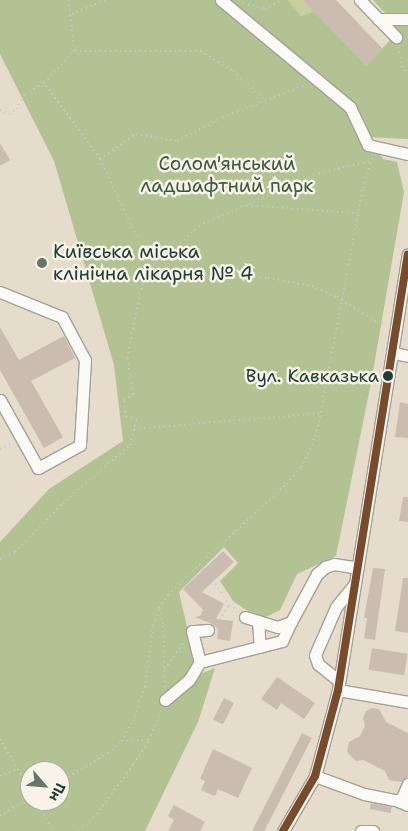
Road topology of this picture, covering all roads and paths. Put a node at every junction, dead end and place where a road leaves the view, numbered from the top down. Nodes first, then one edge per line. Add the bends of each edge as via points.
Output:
1 (69, 0) edge
2 (104, 0) edge
3 (221, 0) edge
4 (282, 0) edge
5 (360, 0) edge
6 (241, 2) dead end
7 (72, 14) junction
8 (378, 19) junction
9 (408, 19) edge
10 (396, 37) joint
11 (74, 51) junction
12 (408, 74) edge
13 (317, 80) junction
14 (44, 83) junction
15 (266, 101) junction
16 (0, 110) edge
17 (376, 147) junction
18 (408, 154) edge
19 (100, 159) junction
20 (372, 162) junction
21 (247, 205) junction
22 (358, 213) junction
23 (408, 255) edge
24 (145, 271) junction
25 (0, 292) edge
26 (341, 299) junction
27 (389, 325) dead end
28 (393, 353) junction
29 (408, 356) edge
30 (0, 400) edge
31 (320, 413) junction
32 (134, 429) junction
33 (22, 440) junction
34 (0, 449) edge
35 (0, 559) edge
36 (199, 565) junction
37 (358, 568) junction
38 (356, 583) junction
39 (229, 605) junction
40 (159, 608) junction
41 (245, 617) joint
42 (258, 621) junction
43 (291, 622) junction
44 (208, 630) joint
45 (192, 631) junction
46 (260, 647) junction
47 (200, 662) junction
48 (165, 669) junction
49 (339, 685) junction
50 (165, 700) junction
51 (408, 702) edge
52 (0, 739) edge
53 (149, 740) junction
54 (121, 741) junction
55 (18, 769) junction
56 (20, 772) edge
57 (0, 776) edge
58 (70, 776) edge
59 (315, 776) junction
60 (408, 784) edge
61 (20, 804) edge
62 (404, 804) edge
63 (42, 811) edge
64 (0, 816) edge
65 (53, 831) edge
66 (78, 831) edge
67 (283, 831) edge
68 (361, 831) edge
69 (373, 831) edge

1 - 7 path
2 - 7 path
3 - 13 street
4 - 6 path via 265,9
5 - 8 street
7 - 11 path
8 - 9 street
8 - 10 street
10 - 12 path via 402,66
11 - 14 path
11 - 15 path via 201,51 233,71
13 - 15 path
13 - 17 street via 350,107 362,137 368,145
14 - 16 path via 26,94 9,114
14 - 19 path
15 - 19 path via 223,117 177,141 136,134
17 - 18 street
17 - 20 path
19 - 24 path via 141,246
20 - 21 path via 319,173
20 - 22 path
21 - 22 path
21 - 24 path via 204,223
22 - 26 path
23 - 28 street
24 - 26 path via 268,278 312,286
24 - 32 path via 127,358 133,394 124,400 126,417 137,419
25 - 33 street via 62,318 85,360 80,445 38,468
26 - 27 path via 377,322
26 - 31 path
28 - 29 street
28 - 37 street
30 - 33 street
31 - 32 path
31 - 36 path via 312,445 301,467 287,484
32 - 35 path via 130,445 63,503 15,552
33 - 34 path
36 - 39 path via 210,575
36 - 40 path
37 - 38 street
37 - 43 street via 334,564 325,567 317,574
38 - 49 street
38 - 49 street via 336,607 315,655 318,664
39 - 41 path
39 - 44 path via 214,629
40 - 48 path
40 - 54 path via 153,625 145,687
41 - 42 street
42 - 43 street via 278,626
42 - 46 street
43 - 46 street via 282,641
44 - 45 street
45 - 47 street
45 - 48 path
46 - 47 street
47 - 50 street via 189,680
48 - 50 path
49 - 51 street
49 - 59 street
50 - 53 path
52 - 55 path
53 - 54 path
53 - 66 path via 112,795
54 - 58 path via 108,753
55 - 56 path
55 - 57 path
59 - 62 street
59 - 67 street
60 - 62 street
61 - 64 path
63 - 65 path
68 - 69 street

